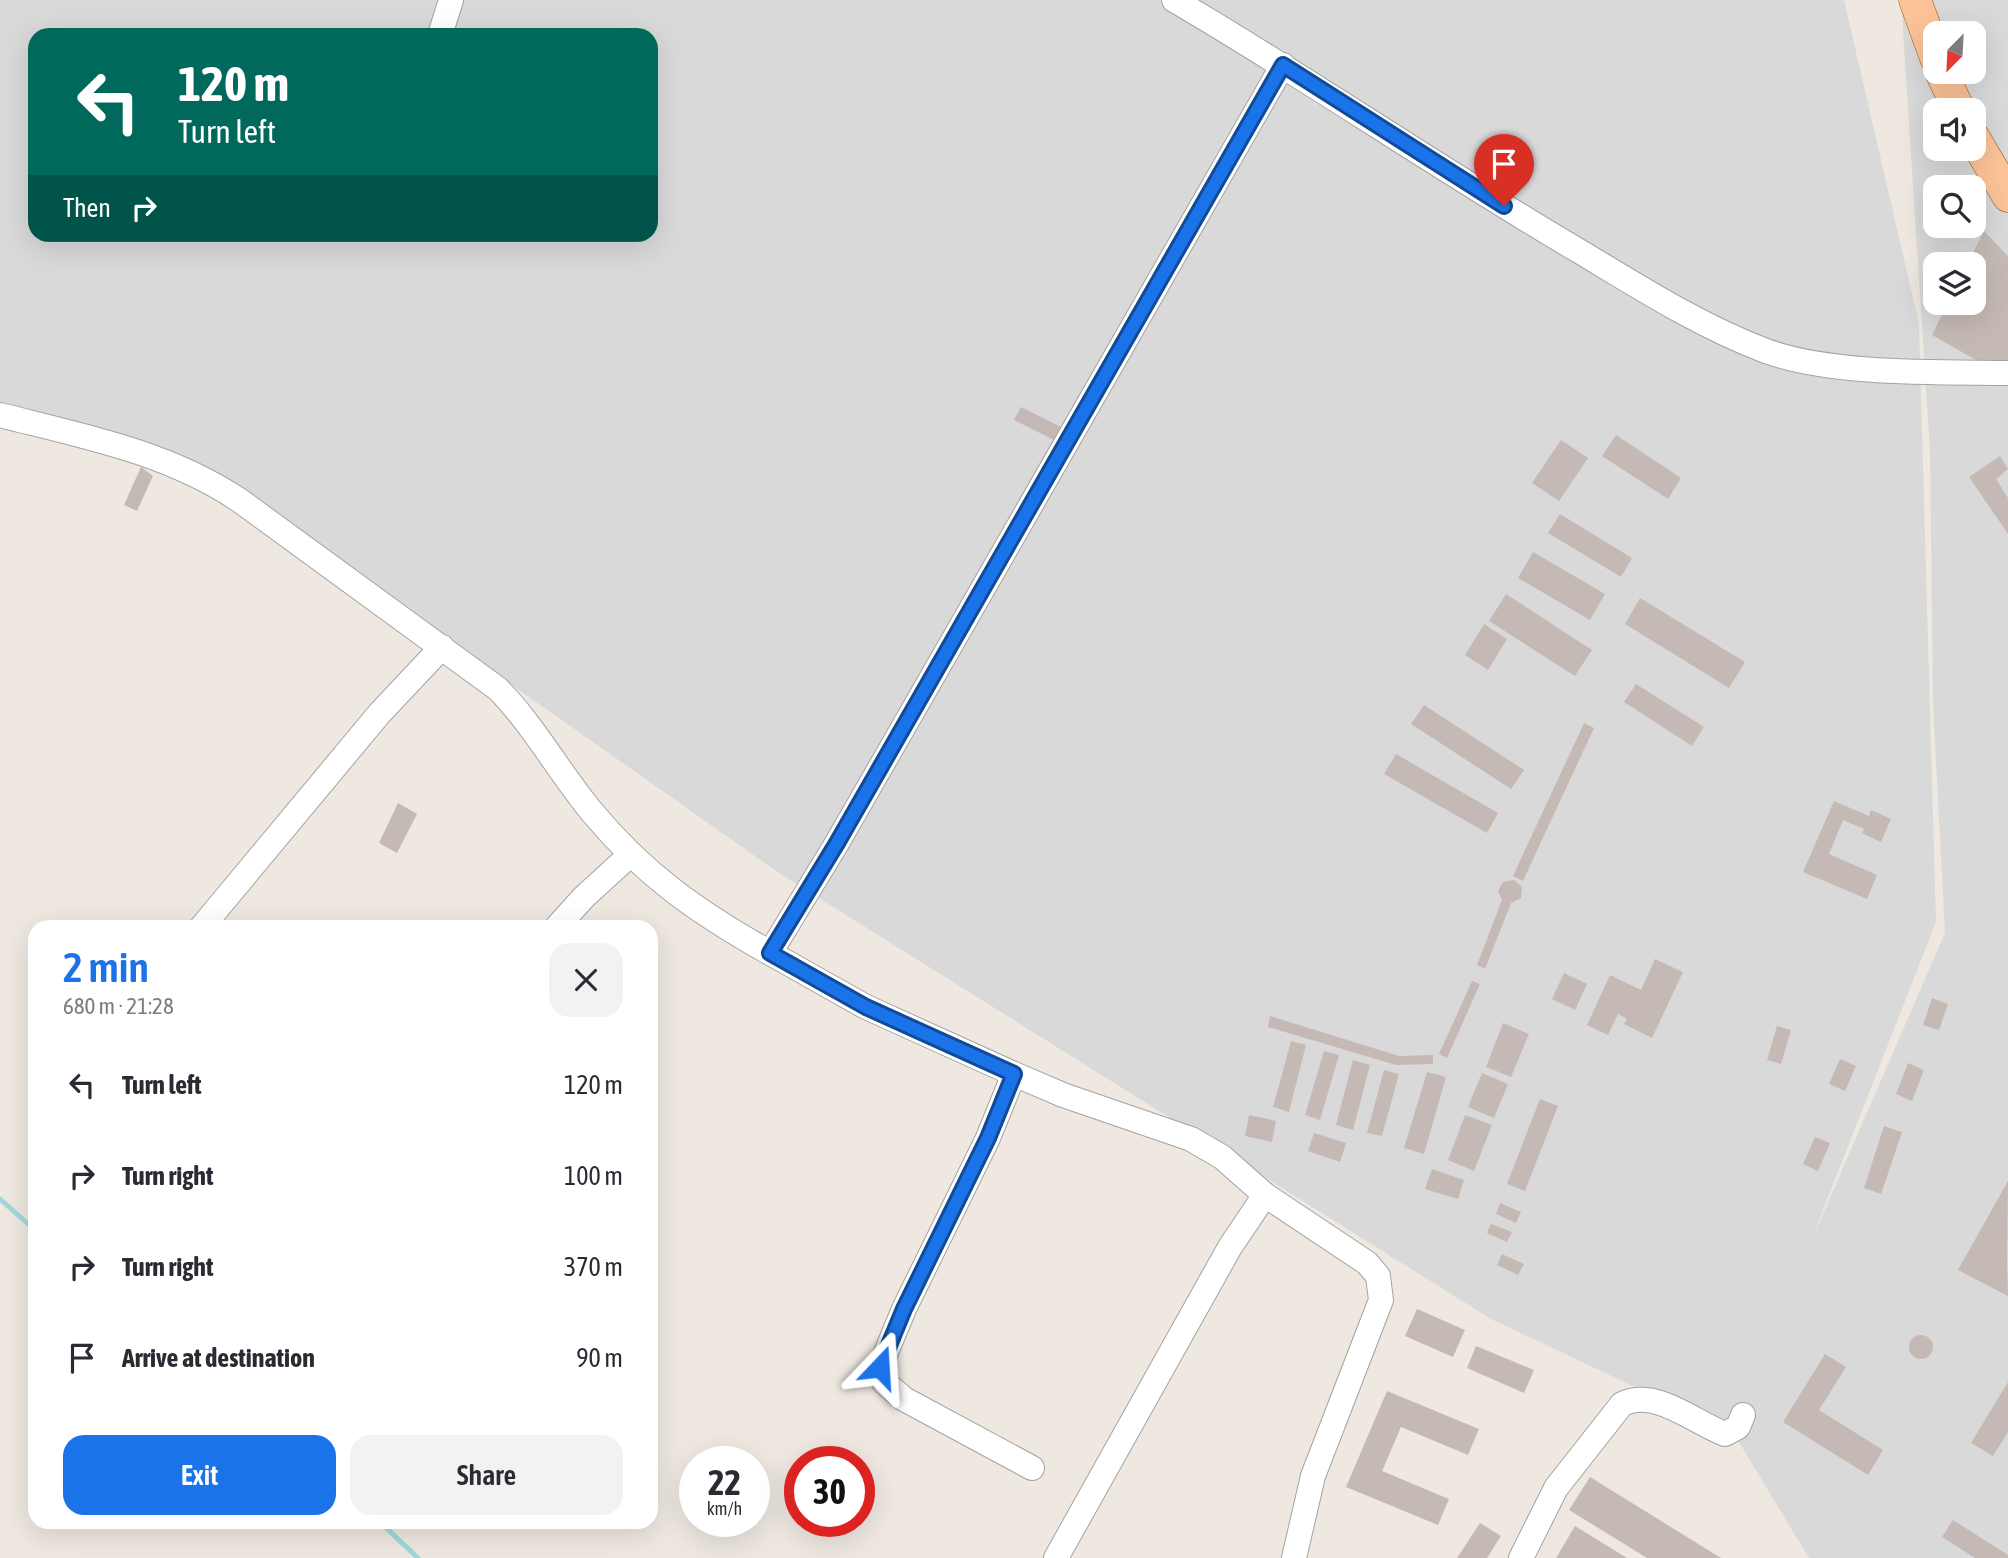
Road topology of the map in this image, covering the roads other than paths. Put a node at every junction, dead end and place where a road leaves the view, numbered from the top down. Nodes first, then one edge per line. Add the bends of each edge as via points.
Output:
1 (451, 0) edge
2 (1174, 0) edge
3 (1915, 0) edge
4 (1923, 22) edge
5 (442, 28) edge
6 (1283, 65) junction
7 (1986, 158) edge
8 (2008, 196) edge
9 (2008, 373) edge
10 (0, 415) edge
11 (442, 647) junction
12 (631, 854) junction
13 (208, 920) edge
14 (563, 920) edge
15 (770, 953) junction
16 (1014, 1074) junction
17 (1265, 1195) junction
18 (1743, 1415) dead end
19 (1032, 1468) dead end
20 (1056, 1558) edge
21 (1294, 1558) edge
22 (1521, 1558) edge

1 - 5 street
2 - 6 street
3 - 4 main road
6 - 9 street via 1485,195 1646,291 1767,351 1819,365
6 - 15 street
7 - 8 main road
10 - 11 street via 126,447 218,486
11 - 12 street via 513,704 592,813
11 - 13 street via 379,714
12 - 14 street
12 - 15 street via 703,915
15 - 16 street via 866,1007
16 - 17 street via 1191,1139 1231,1164
16 - 19 street via 880,1367 884,1382 898,1394
17 - 20 street via 1230,1247
17 - 21 street via 1367,1263 1381,1287 1375,1319 1313,1476
18 - 22 street via 1738,1427 1725,1434 1661,1403 1634,1399 1622,1404 1556,1489

